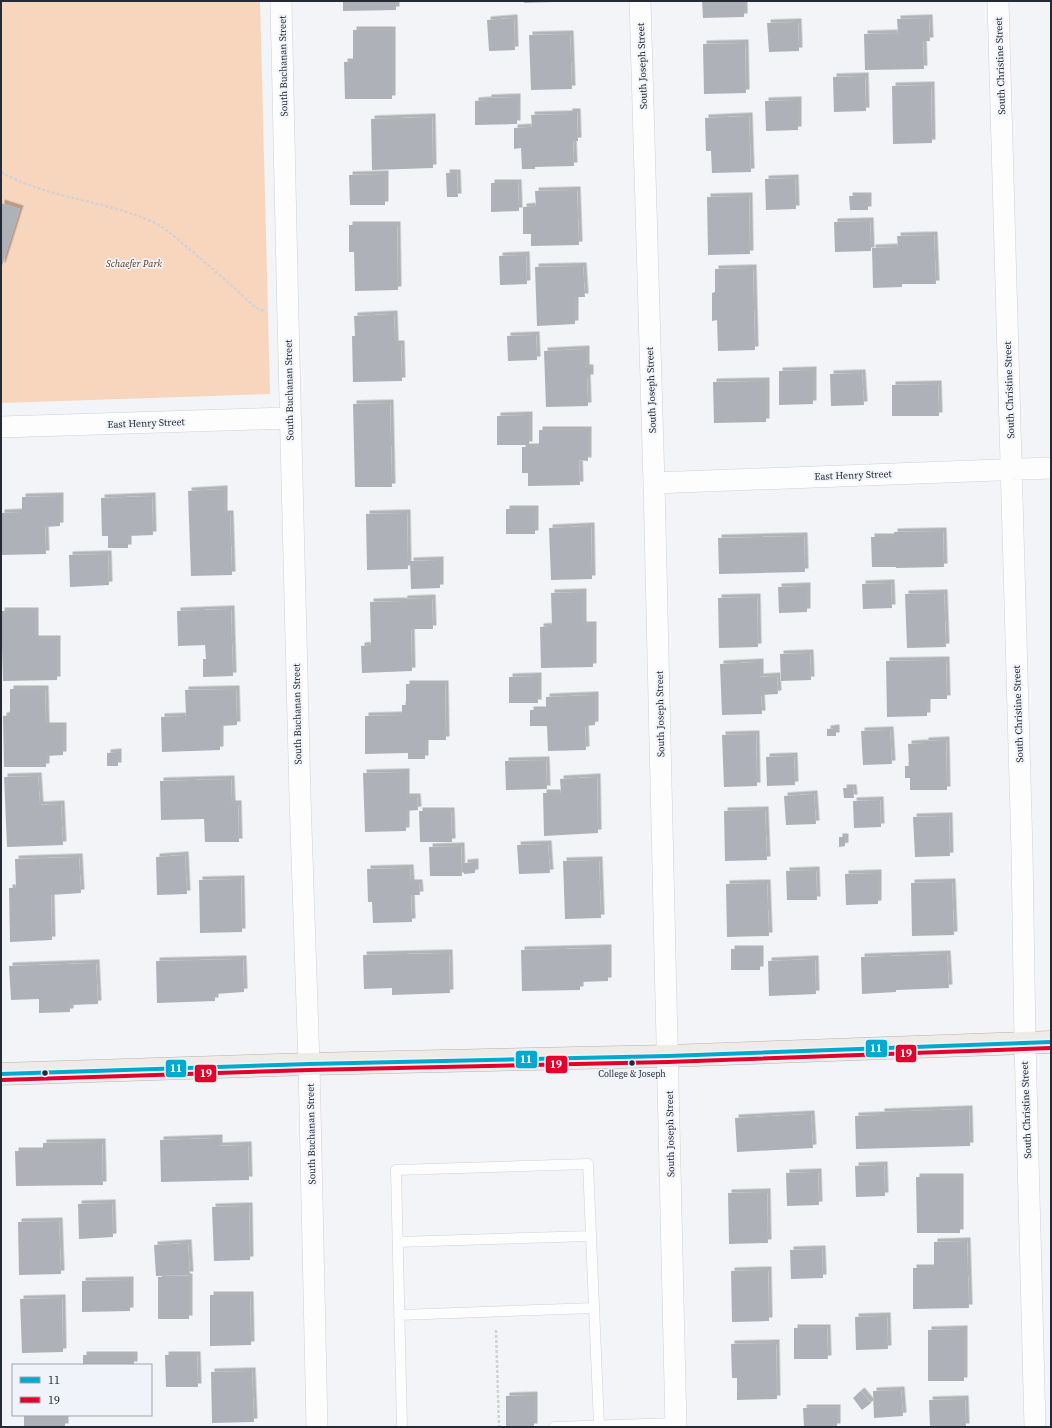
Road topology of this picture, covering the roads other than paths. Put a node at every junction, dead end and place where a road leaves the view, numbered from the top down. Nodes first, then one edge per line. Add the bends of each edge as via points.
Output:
1 (281, 1) edge
2 (640, 1) edge
3 (998, 1) edge
4 (290, 418) junction
5 (1, 427) edge
6 (1051, 468) edge
7 (1011, 469) junction
8 (654, 483) junction
9 (1025, 1042) junction
10 (1051, 1042) edge
11 (668, 1056) junction
12 (309, 1064) junction
13 (1, 1074) edge
14 (591, 1236) junction
15 (398, 1242) junction
16 (594, 1308) junction
17 (399, 1315) junction
18 (599, 1425) junction
19 (676, 1425) edge
20 (586, 1426) edge
21 (317, 1427) edge
22 (402, 1427) edge
23 (554, 1427) edge
24 (1035, 1427) edge

1 - 4 street, South Buchanan Street
2 - 8 street, South Joseph Street
3 - 7 street, South Christine Street
4 - 5 street, East Henry Street
4 - 12 street, South Buchanan Street
6 - 7 street, East Henry Street
7 - 8 street, East Henry Street
7 - 9 street, South Christine Street
8 - 11 street, South Joseph Street
9 - 10 main road
9 - 11 main road
9 - 24 street, South Christine Street
11 - 12 main road
11 - 19 street, South Joseph Street
12 - 13 main road
12 - 21 street, South Buchanan Street
14 - 15 lane
14 - 15 lane via 588,1164 396,1170
14 - 16 lane
15 - 17 lane
16 - 17 lane
16 - 18 lane
17 - 22 lane
18 - 19 lane
18 - 20 lane
20 - 23 lane

